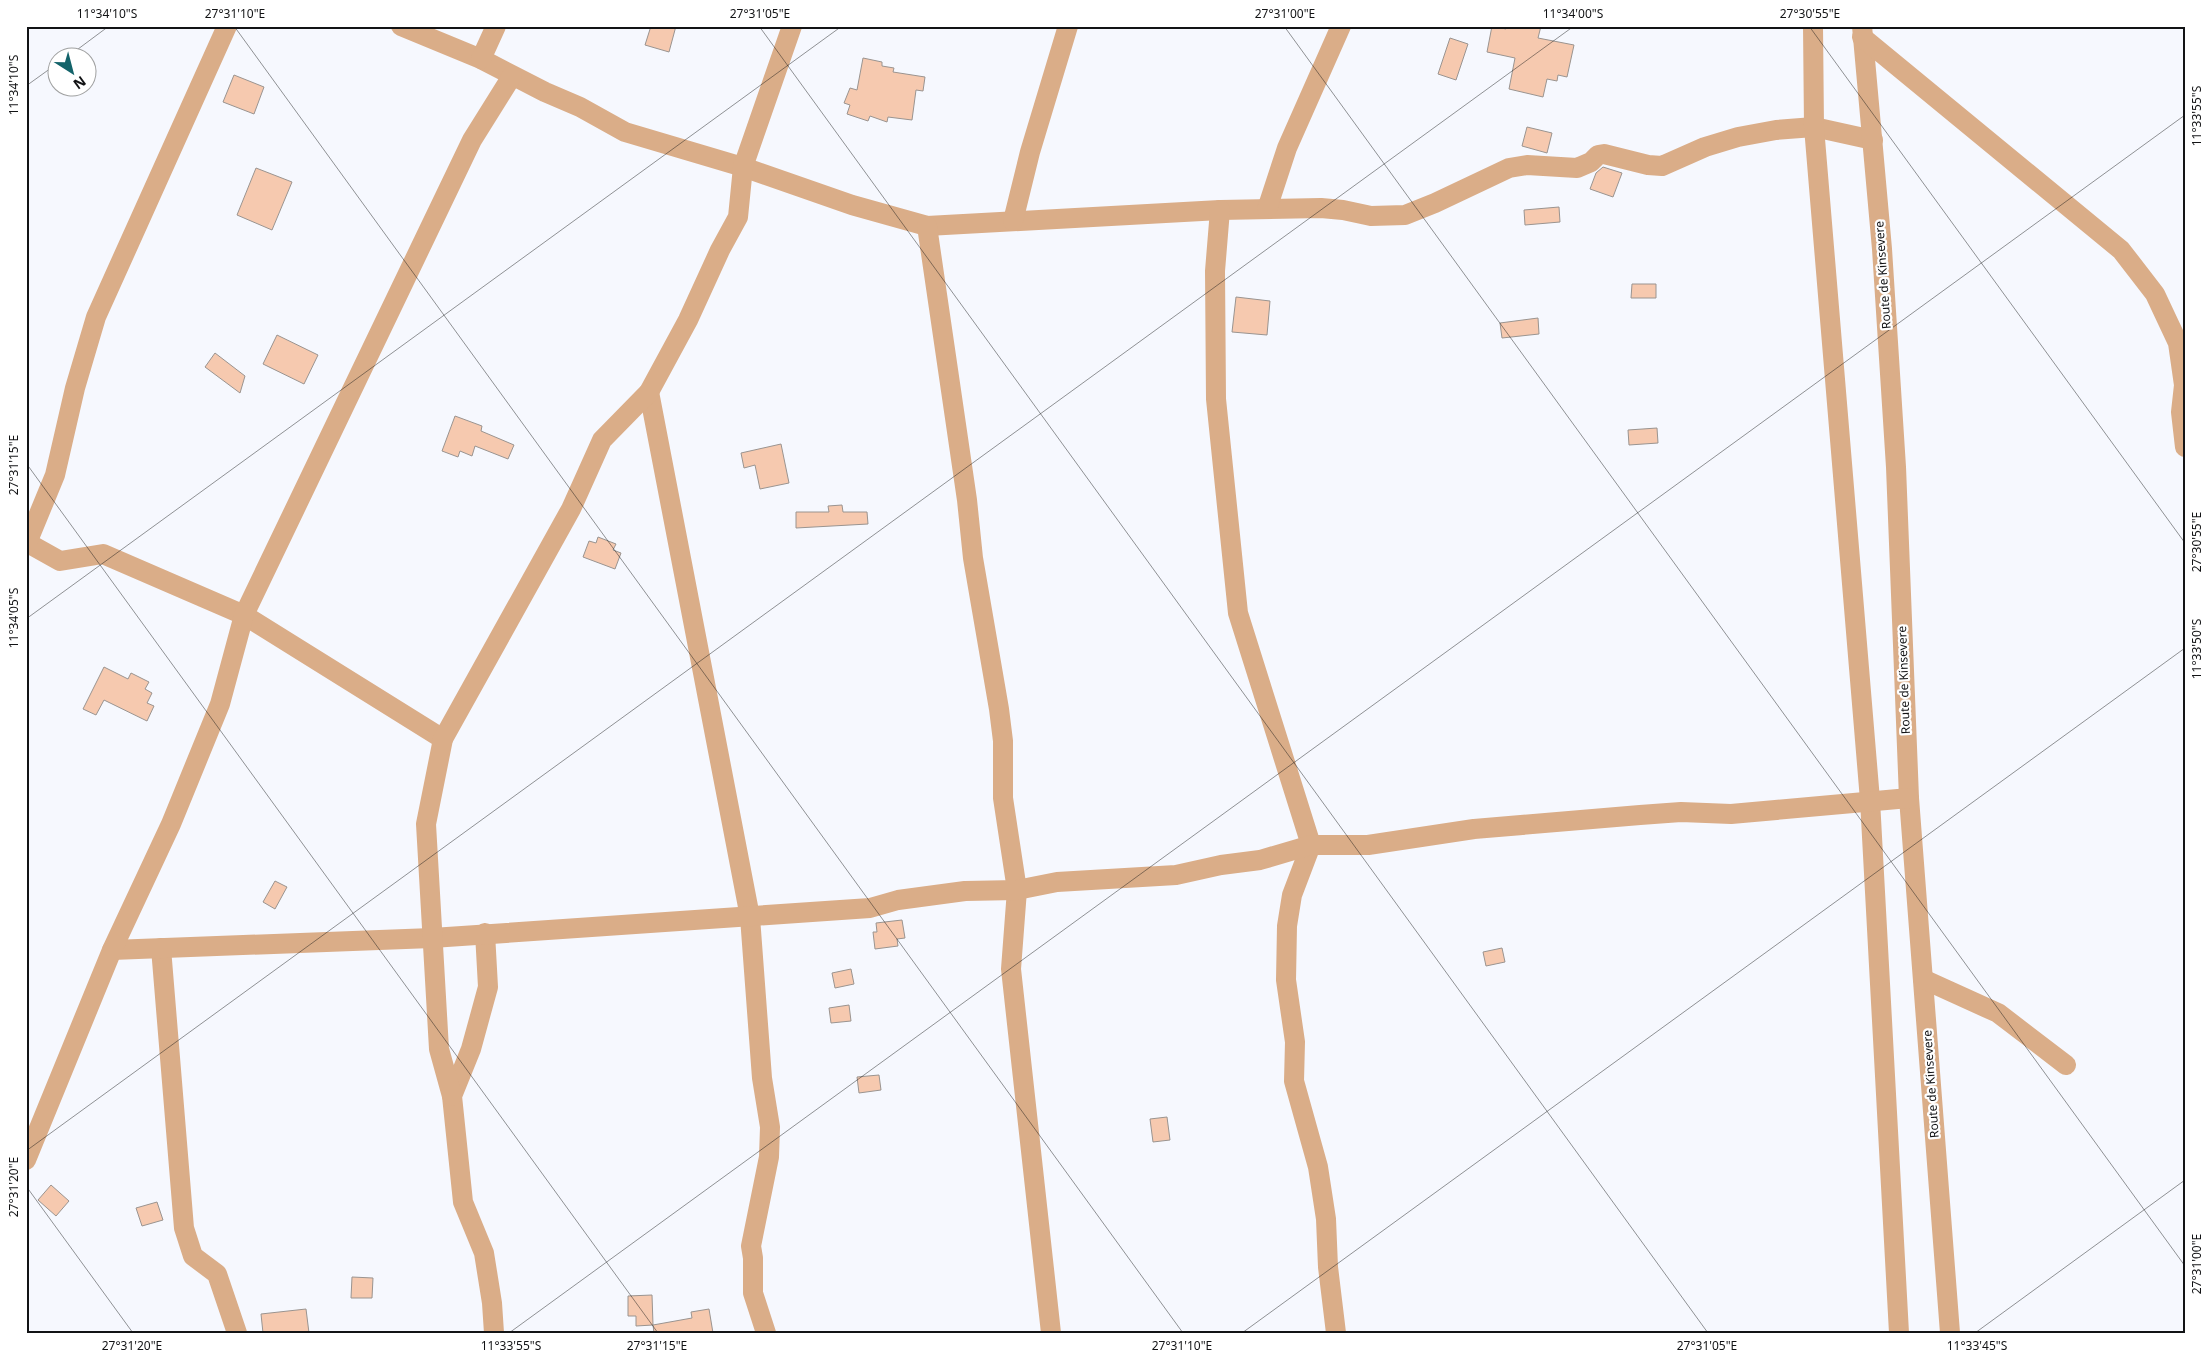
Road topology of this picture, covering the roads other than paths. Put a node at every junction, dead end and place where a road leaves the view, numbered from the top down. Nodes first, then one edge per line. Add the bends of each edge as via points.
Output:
1 (227, 26) edge
2 (401, 26) edge
3 (496, 26) edge
4 (792, 26) edge
5 (1068, 26) edge
6 (1341, 26) edge
7 (1813, 26) edge
8 (1862, 32) edge
9 (481, 59) junction
10 (512, 76) junction
11 (1814, 127) junction
12 (1873, 140) junction
13 (743, 167) junction
14 (1267, 209) junction
15 (1220, 210) junction
16 (1013, 221) junction
17 (927, 226) junction
18 (649, 392) junction
19 (2185, 447) edge
20 (27, 543) edge
21 (244, 615) junction
22 (443, 739) junction
23 (1909, 798) junction
24 (1870, 800) junction
25 (1311, 845) junction
26 (1018, 890) junction
27 (750, 917) junction
28 (485, 933) junction
29 (432, 938) junction
30 (161, 948) junction
31 (112, 950) junction
32 (1923, 979) junction
33 (2066, 1065) dead end
34 (452, 1096) junction
35 (26, 1160) edge
36 (237, 1333) edge
37 (494, 1333) edge
38 (766, 1333) edge
39 (1051, 1333) edge
40 (1336, 1333) edge
41 (1899, 1333) edge
42 (1950, 1333) edge

1 - 20 street via 96,318 75,388 55,476
2 - 9 street
3 - 9 street
4 - 13 street
5 - 16 street via 1032,144
6 - 14 street via 1287,148
7 - 11 street
8 - 12 street, Route de Kinsevere
8 - 19 street via 2121,250 2155,294 2178,343 2184,385 2181,412
9 - 10 street
10 - 13 street via 625,132
10 - 21 street via 472,140
11 - 12 street
11 - 14 street via 1738,137 1662,166 1604,154 1577,168 1527,165 1508,168 1405,214 1371,216 1322,208
11 - 24 street
12 - 23 street, Route de Kinsevere via 1896,467
13 - 17 street via 825,197
13 - 18 street via 738,217
14 - 15 street
15 - 16 street
15 - 25 street via 1215,271 1216,399 1238,613
16 - 17 street
17 - 26 street via 973,558 999,709 1003,741 1003,798
18 - 22 street via 602,440 572,509
18 - 27 street
20 - 21 street via 60,561 103,554
21 - 22 street
21 - 31 street via 220,704 171,824
22 - 29 street via 426,824
23 - 24 street
23 - 32 street, Route de Kinsevere
24 - 25 street via 1759,812 1648,814 1474,829 1368,845
24 - 41 street
25 - 26 street via 1260,860 1176,875 1058,882
25 - 40 street via 1292,895 1287,926 1286,980 1295,1042 1294,1081 1318,1167
26 - 27 street via 965,891 898,900 870,908
26 - 39 street via 1011,969
27 - 28 street
27 - 38 street via 762,1078 770,1127 770,1157 751,1246 753,1293
28 - 29 street
28 - 34 street via 488,987 471,1049
29 - 30 street
29 - 34 street via 440,1049
30 - 31 street
30 - 36 street via 184,1228 193,1256 218,1274
31 - 35 street
32 - 33 street via 1998,1013
32 - 42 street, Route de Kinsevere
34 - 37 street via 463,1202 484,1253

